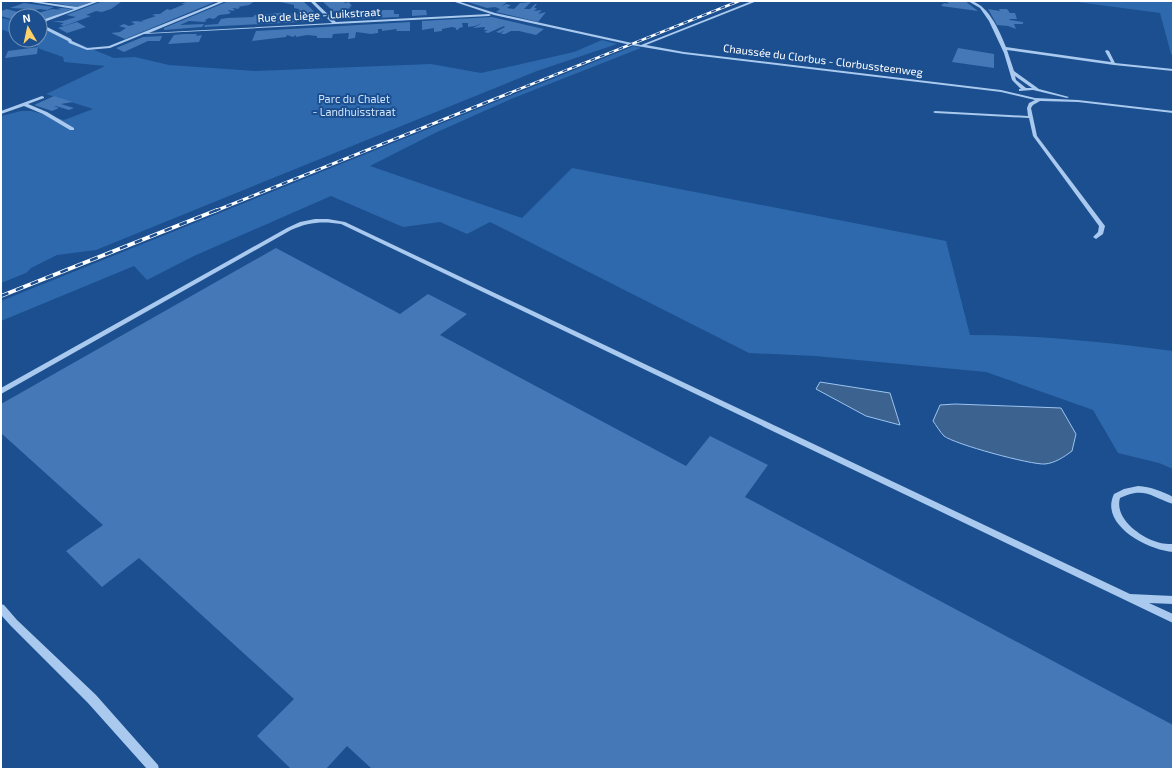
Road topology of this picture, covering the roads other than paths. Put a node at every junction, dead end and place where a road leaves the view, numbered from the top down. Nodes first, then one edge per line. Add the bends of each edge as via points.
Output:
1 (27, 1) edge
2 (98, 1) edge
3 (224, 1) edge
4 (312, 1) edge
5 (454, 1) edge
6 (754, 1) edge
7 (970, 1) edge
8 (78, 9) junction
9 (494, 14) junction
10 (335, 23) junction
11 (146, 34) junction
12 (642, 46) junction
13 (1004, 48) junction
14 (1107, 51) dead end
15 (1114, 64) junction
16 (1173, 70) edge
17 (1013, 72) junction
18 (1040, 90) junction
19 (1024, 92) junction
20 (42, 97) dead end
21 (1042, 99) junction
22 (1078, 101) junction
23 (24, 104) junction
24 (1032, 104) junction
25 (935, 112) dead end
26 (1173, 112) edge
27 (1, 113) edge
28 (1030, 117) junction
29 (72, 129) dead end
30 (1096, 237) dead end
31 (1, 391) edge
32 (1173, 501) edge
33 (1173, 548) edge
34 (1128, 598) junction
35 (1173, 600) edge
36 (1, 608) edge
37 (1173, 619) edge
38 (154, 769) edge

1 - 8 street
2 - 8 street
3 - 11 street
4 - 10 street
5 - 9 street
6 - 12 street
7 - 13 street via 981,7 988,15
8 - 11 street via 46,20 42,24 43,27 87,49 110,48
9 - 10 street, Rue de Liège - Luikstraat
9 - 12 street, Chaussée du Clorbus - Clorbussteenweg
10 - 11 street, Rue de Liège - Luikstraat
12 - 19 street, Chaussée du Clorbus - Clorbussteenweg
13 - 15 street
13 - 17 street
14 - 15 street
15 - 16 street
17 - 18 street
17 - 19 street via 1014,80
18 - 19 street, Chaussée du Clorbus - Clorbussteenweg
18 - 21 street via 1048,96
18 - 22 street, Chaussée du Clorbus - Clorbussteenweg
19 - 21 street, Chaussée du Clorbus - Clorbussteenweg
19 - 24 street
20 - 23 street
21 - 22 street, Chaussée du Clorbus - Clorbussteenweg
21 - 24 street
22 - 26 street, Chaussée du Clorbus - Clorbussteenweg
23 - 27 street
23 - 29 street
24 - 28 street
25 - 28 street
28 - 30 street via 1035,136 1102,226
31 - 34 street via 289,229 310,221 330,220 350,226
32 - 33 street via 1142,489 1127,489 1117,496 1115,506 1120,519 1132,532 1150,542
34 - 35 street
34 - 37 street
36 - 38 street via 92,700

